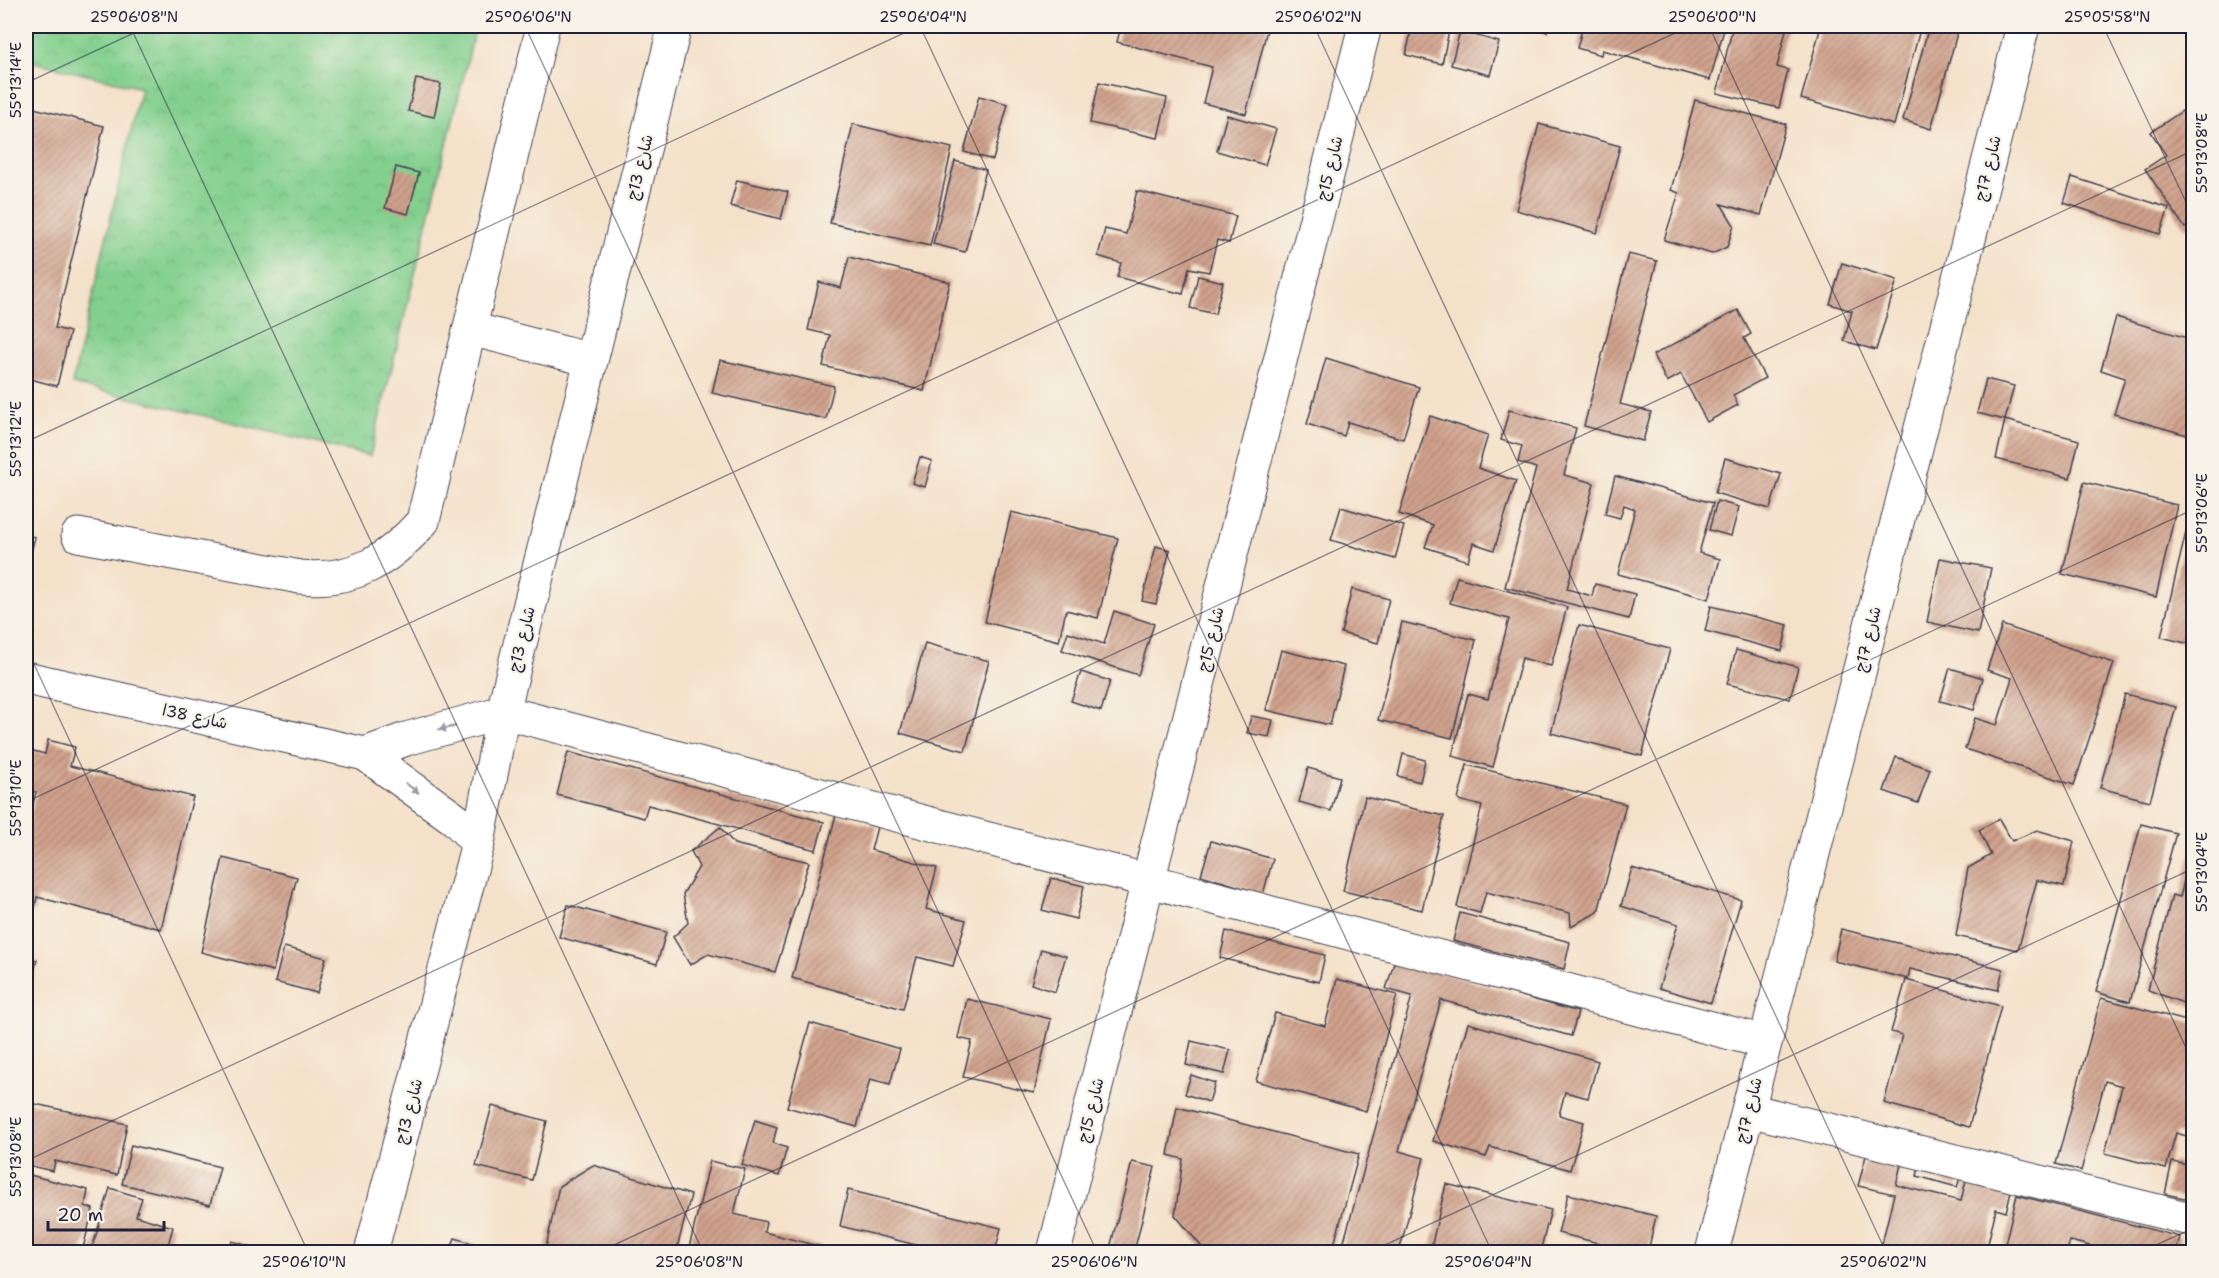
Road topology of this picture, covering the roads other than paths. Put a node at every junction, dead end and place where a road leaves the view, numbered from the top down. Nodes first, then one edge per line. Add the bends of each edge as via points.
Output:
1 (543, 26) edge
2 (675, 26) edge
3 (1365, 26) edge
4 (2023, 26) edge
5 (471, 329) junction
6 (591, 360) junction
7 (78, 535) dead end
8 (26, 678) edge
9 (503, 712) junction
10 (365, 753) junction
11 (477, 843) junction
12 (1148, 882) junction
13 (1765, 1042) junction
14 (1749, 1110) junction
15 (2193, 1220) edge
16 (371, 1252) edge
17 (1054, 1252) edge
18 (1712, 1252) edge

1 - 5 street
2 - 6 street, شارع 13ج
3 - 12 street, شارع 15ج
4 - 13 street, شارع 17ج
5 - 6 street
5 - 7 street via 423,522 391,553 354,574 325,579 300,577
6 - 9 street, شارع 13ج
8 - 10 street, شارع 38ا
9 -> 10 street
9 - 11 street, شارع 13ج
9 - 12 street
10 -> 11 street, شارع 38ا via 456,820
11 - 16 street, شارع 13ج
12 - 13 street
12 - 17 street, شارع 15ج
13 - 14 street, شارع 17ج
14 - 15 street
14 - 18 street, شارع 17ج

